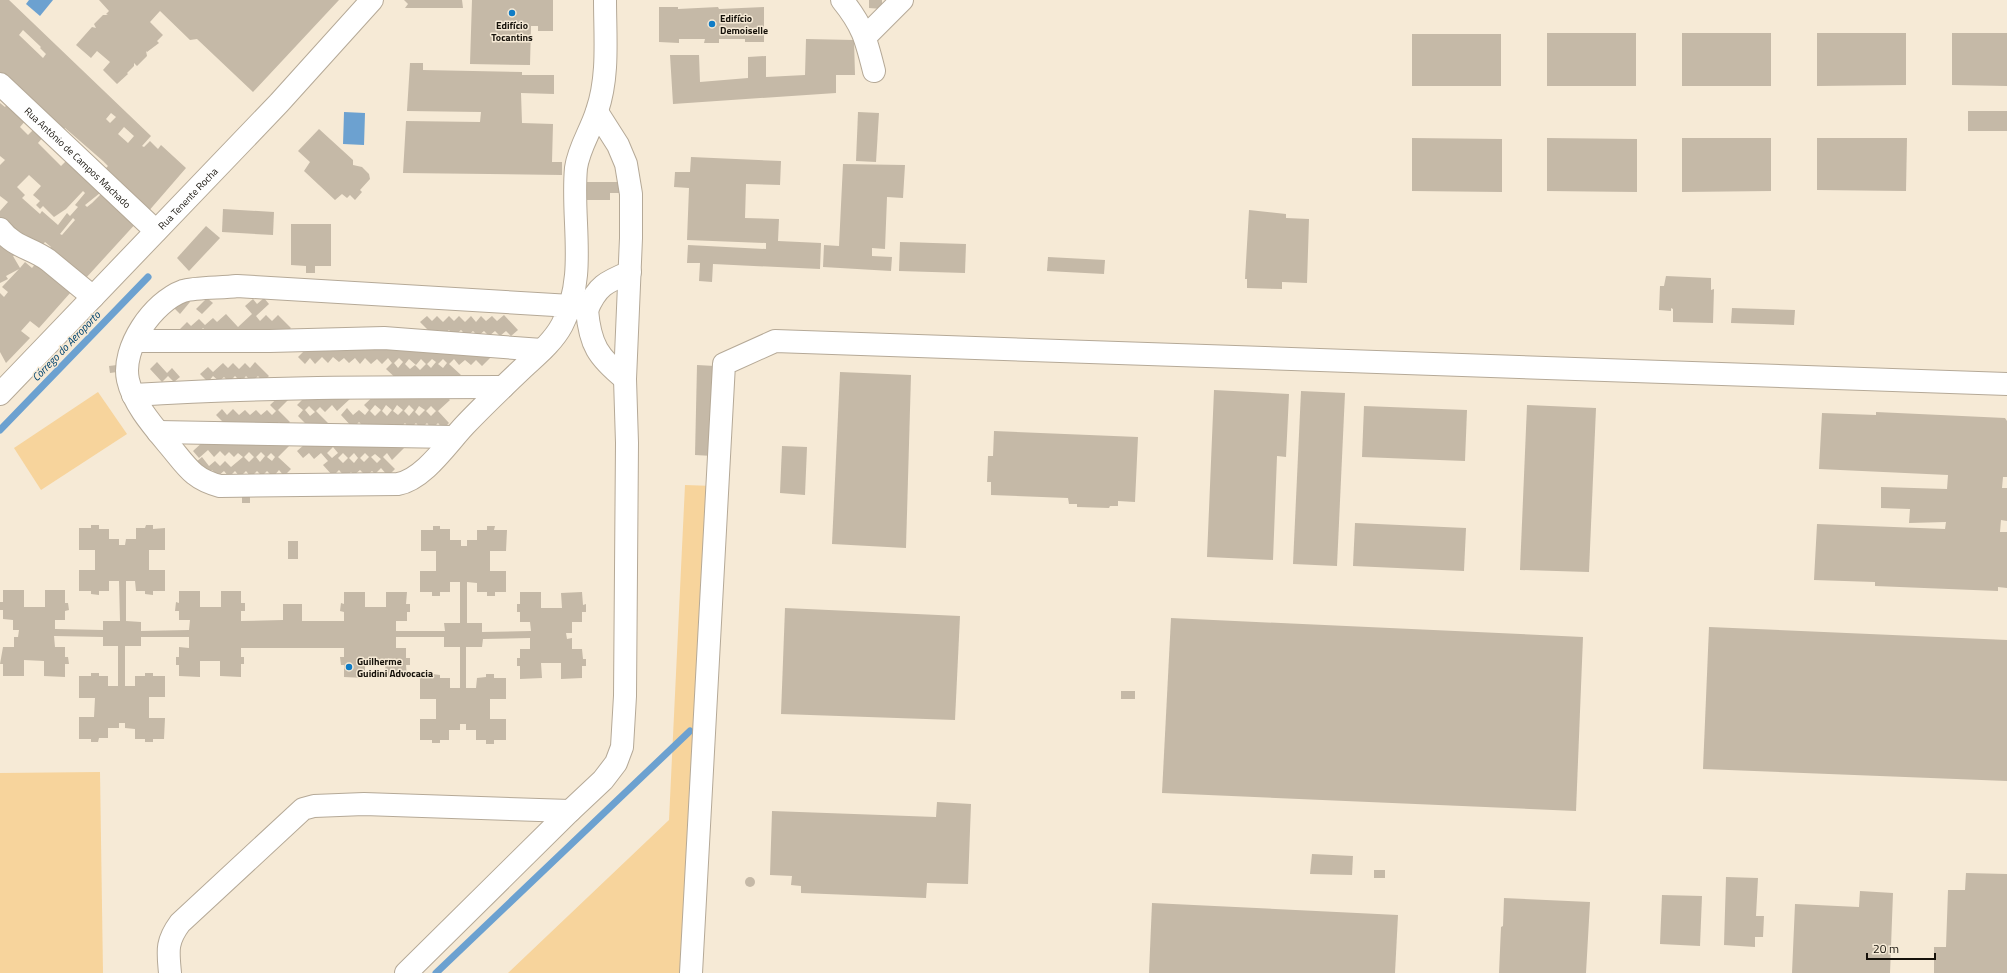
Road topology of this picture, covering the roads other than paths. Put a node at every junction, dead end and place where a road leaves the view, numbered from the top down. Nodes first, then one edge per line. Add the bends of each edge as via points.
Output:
1 (372, 0) edge
2 (605, 0) edge
3 (842, 0) edge
4 (902, 0) edge
5 (866, 36) junction
6 (874, 71) dead end
7 (0, 84) edge
8 (597, 112) junction
9 (0, 229) edge
10 (156, 231) junction
11 (630, 272) junction
12 (93, 297) junction
13 (579, 308) junction
14 (135, 341) junction
15 (542, 350) junction
16 (625, 379) junction
17 (2007, 384) edge
18 (503, 387) junction
19 (0, 394) edge
20 (133, 395) junction
21 (158, 432) junction
22 (453, 437) junction
23 (570, 811) junction
24 (170, 973) edge
25 (406, 973) edge
26 (691, 973) edge

1 - 10 street, Rua Tenente Rocha via 279,104
2 - 8 street via 605,72
3 - 5 street
4 - 5 street
5 - 6 street
7 - 10 street, Rua Antônio de Campos Machado
8 - 11 street via 618,145 626,164 631,194
8 - 13 street via 584,139 576,166 576,276
9 - 12 street via 14,243 48,260
10 - 12 street, Rua Tenente Rocha
11 - 13 street via 608,281
11 - 16 street
12 - 19 street, Rua Tenente Rocha
13 - 14 street via 237,286 184,291 165,300 147,318
13 - 15 street
13 - 16 street via 598,352 610,367
14 - 15 street via 384,338
14 - 20 street via 127,364
15 - 18 street
16 - 23 street via 625,696 622,747 616,763 603,780
17 - 26 street via 775,341 724,364
18 - 20 street via 280,388
18 - 22 street
20 - 21 street
21 - 22 street
21 - 22 street via 193,474 205,482 220,486 398,484 407,482 422,472
23 - 24 street via 371,804 303,808 180,923 172,934 168,946
23 - 25 street

